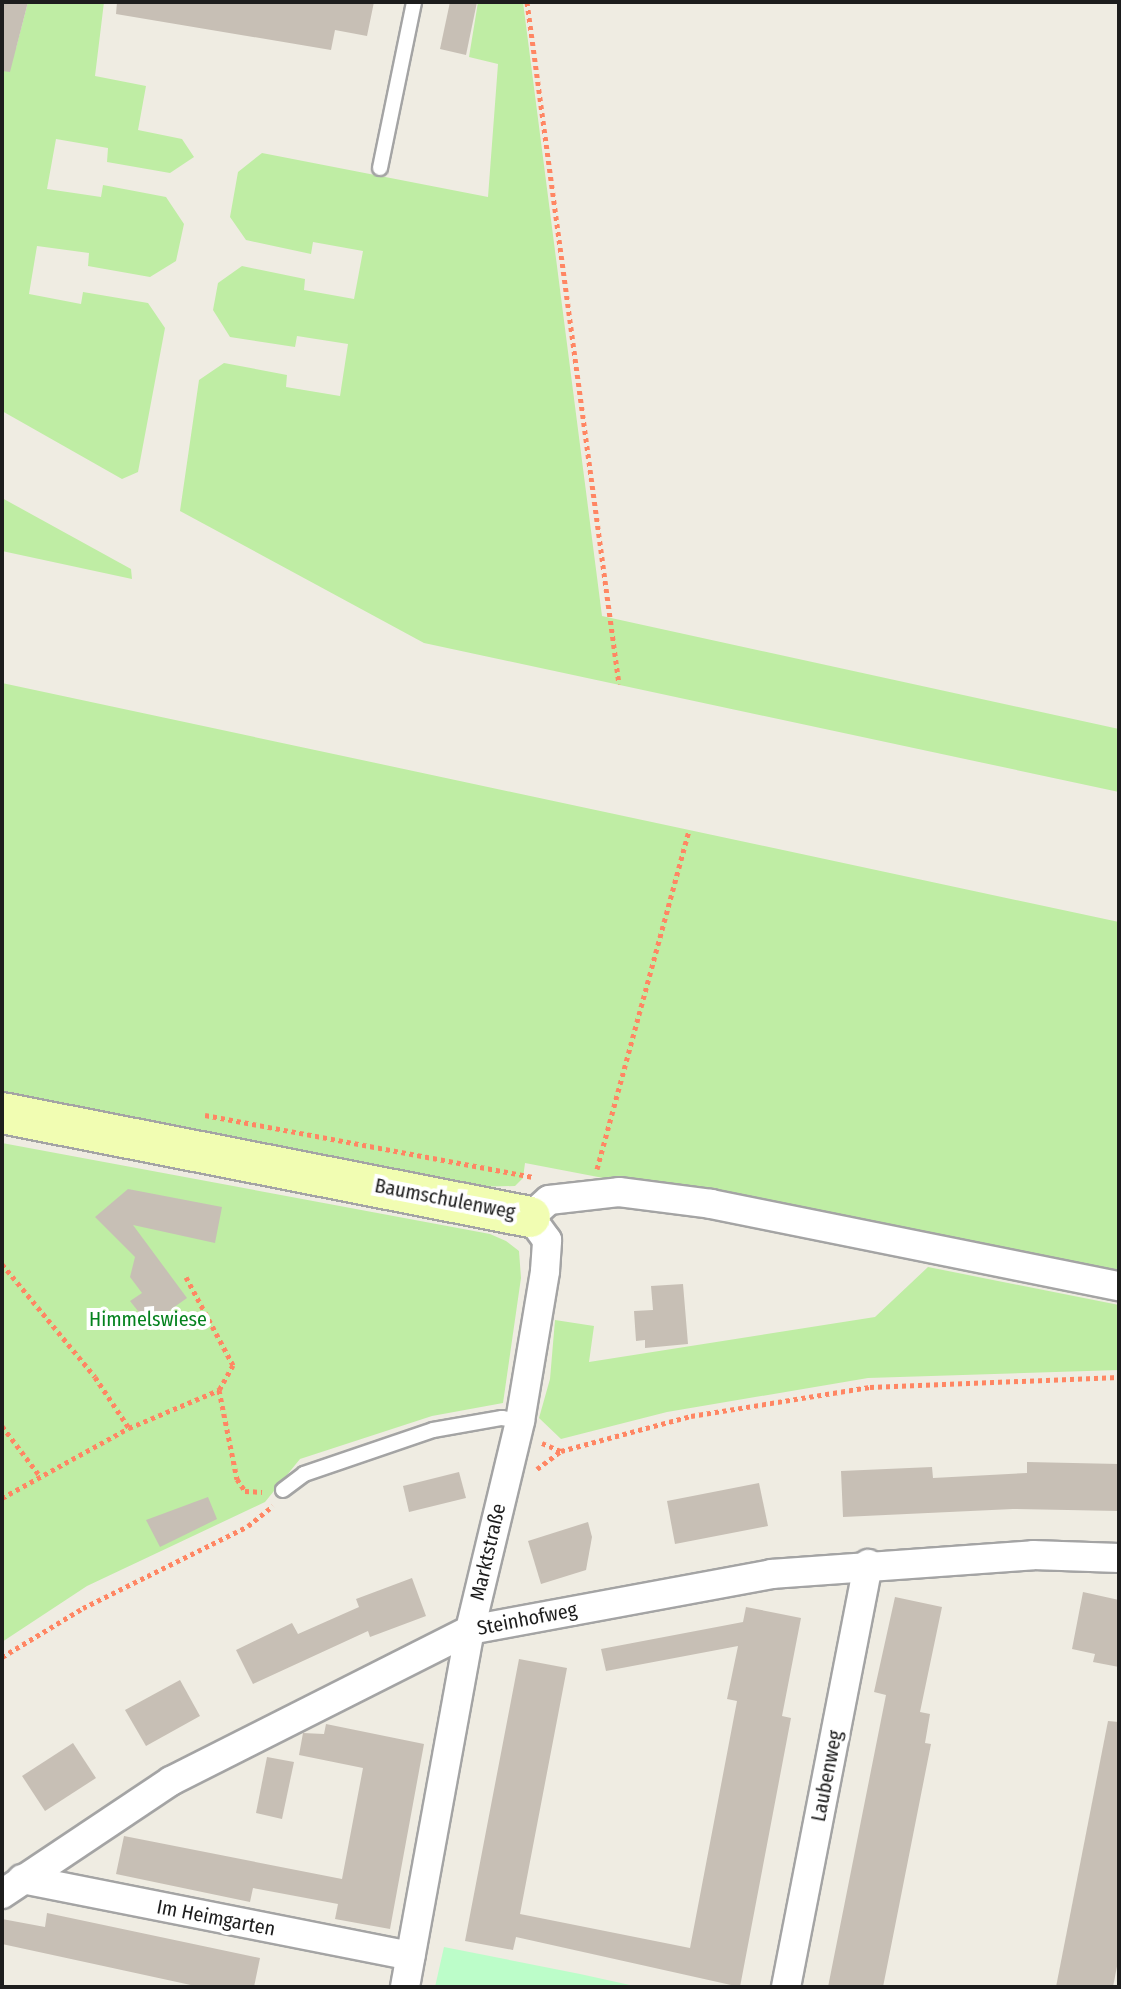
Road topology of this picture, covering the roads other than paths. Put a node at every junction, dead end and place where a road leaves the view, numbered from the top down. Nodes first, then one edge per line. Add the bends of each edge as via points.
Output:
1 (414, 2) edge
2 (380, 168) dead end
3 (2, 1113) edge
4 (530, 1217) junction
5 (1119, 1286) edge
6 (520, 1421) junction
7 (283, 1490) road end
8 (1119, 1558) edge
9 (868, 1564) junction
10 (470, 1630) junction
11 (12, 1887) edge
12 (410, 1956) junction
13 (405, 1987) edge
14 (786, 1987) edge

1 - 2 lane
3 - 4 street, Baumschulenweg
4 - 5 street, Baumschulenweg via 549,1200 587,1194 711,1204
4 - 6 street, Marktstraße via 547,1240 548,1253
6 - 7 lane via 502,1418 433,1430 304,1474
6 - 10 street, Marktstraße
8 - 9 street, Steinhofweg via 1033,1555
9 - 10 street, Steinhofweg via 683,1588
9 - 14 street, Laubenweg
10 - 11 street, Steinhofweg via 171,1781
10 - 12 street, Marktstraße
11 - 12 street, Im Heimgarten
12 - 13 street, Marktstraße

